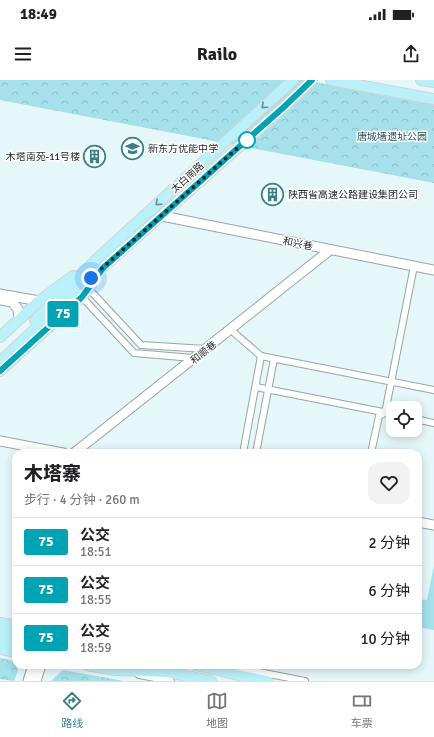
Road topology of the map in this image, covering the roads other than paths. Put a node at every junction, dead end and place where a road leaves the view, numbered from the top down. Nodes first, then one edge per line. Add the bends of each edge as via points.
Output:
1 (293, 80) edge
2 (312, 80) edge
3 (331, 80) edge
4 (362, 80) edge
5 (421, 80) edge
6 (434, 82) edge
7 (281, 85) edge
8 (434, 94) edge
9 (434, 99) edge
10 (162, 216) junction
11 (330, 250) junction
12 (99, 257) junction
13 (414, 266) junction
14 (103, 268) junction
15 (434, 270) edge
16 (88, 288) junction
17 (0, 294) edge
18 (66, 296) junction
19 (82, 297) junction
20 (0, 300) edge
21 (39, 301) junction
22 (19, 320) junction
23 (231, 330) junction
24 (0, 337) edge
25 (206, 349) junction
26 (0, 352) edge
27 (261, 356) junction
28 (194, 358) junction
29 (274, 358) junction
30 (0, 362) edge
31 (0, 371) edge
32 (391, 382) junction
33 (256, 387) junction
34 (268, 389) junction
35 (434, 390) edge
36 (384, 413) junction
37 (422, 420) edge
38 (434, 423) edge
39 (0, 441) edge
40 (42, 449) edge
41 (79, 449) edge
42 (244, 449) edge
43 (257, 449) edge
44 (372, 449) edge
45 (422, 523) edge
46 (434, 525) edge
47 (0, 623) edge
48 (12, 625) edge
49 (0, 631) edge
50 (12, 633) edge
51 (0, 639) edge
52 (12, 641) edge
53 (0, 649) edge
54 (12, 651) edge
55 (32, 669) edge
56 (40, 669) edge
57 (110, 669) edge
58 (145, 669) edge
59 (218, 669) edge
60 (235, 669) edge
61 (243, 669) edge
62 (229, 671) junction
63 (170, 677) edge
64 (240, 679) edge
65 (28, 681) edge
66 (36, 681) edge
67 (211, 681) edge
68 (267, 681) edge
69 (305, 681) edge

1 - 7 main road, 太白南路
2 - 10 main road, 太白南路
3 - 9 main road
4 - 8 main road
5 - 6 main road
7 -> 12 main road, 太白南路
10 - 11 street, 和兴巷
10 - 14 main road, 太白南路
11 - 13 street, 和兴巷
11 - 23 street, 和顺巷
12 - 18 main road, 太白南路
12 - 21 main road, 太白南路
13 - 15 street, 和兴巷
13 - 32 street
14 - 16 main road, 太白南路
14 - 18 main road, 太白南路
16 - 19 main road, 太白南路
16 - 25 street via 141,345
17 - 21 street
18 - 26 main road, 太白南路
18 - 30 main road, 太白南路
19 - 28 street via 134,353
19 - 31 main road, 太白南路
20 - 22 street via 12,302 18,309
21 - 22 main road, 太白南路
22 - 24 main road, 太白南路
23 - 25 street, 和顺巷
23 - 27 street
25 - 28 street, 和顺巷
27 - 29 street
27 - 33 street
28 - 41 street, 和顺巷
29 - 32 street
29 - 34 street
32 - 35 street
32 - 36 street
33 - 34 street
33 - 42 street
34 - 36 street
34 - 43 street
36 - 44 street via 379,416
37 - 38 street
39 - 40 street
45 - 46 street
47 - 48 main road
49 - 50 main road
51 - 52 main road
53 - 54 main road
55 - 65 street
56 - 66 street
57 - 63 main road
58 - 63 main road
59 - 62 main road
60 - 62 street
61 - 69 street
62 - 64 main road
63 - 67 main road
64 - 68 main road

